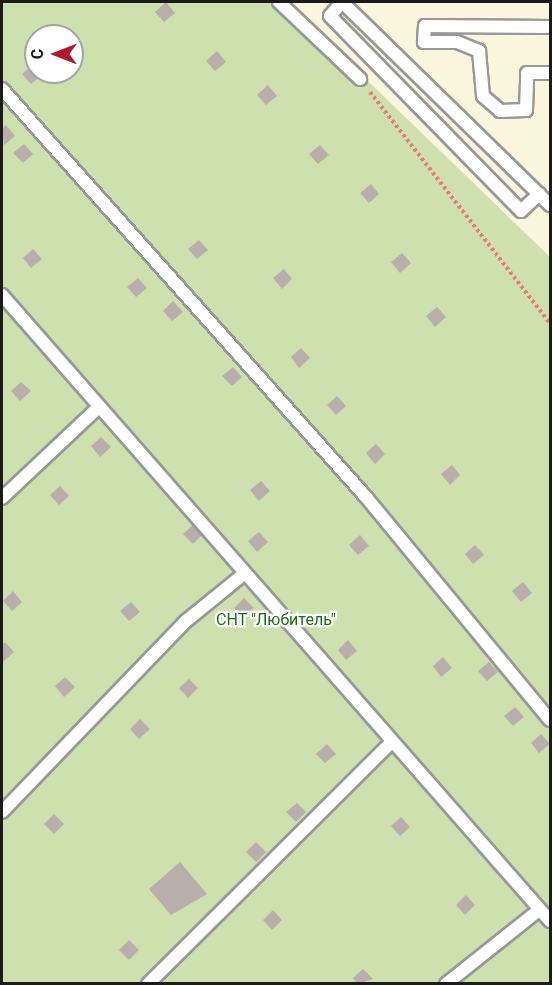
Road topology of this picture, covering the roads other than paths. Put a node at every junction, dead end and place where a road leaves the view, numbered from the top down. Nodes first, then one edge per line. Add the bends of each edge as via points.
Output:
1 (279, 2) edge
2 (342, 2) edge
3 (550, 27) edge
4 (550, 73) edge
5 (360, 80) road end
6 (2, 89) edge
7 (546, 198) edge
8 (2, 296) edge
9 (99, 407) junction
10 (2, 498) edge
11 (245, 573) junction
12 (550, 720) edge
13 (392, 742) junction
14 (2, 812) edge
15 (539, 910) junction
16 (550, 921) edge
17 (148, 984) edge
18 (446, 984) edge

1 - 5 lane
2 - 7 lane
2 - 7 lane via 330,16 521,211
3 - 4 lane via 425,26 424,42 457,42 479,51 483,96 500,111 526,110 527,73
6 - 12 lane via 366,497
8 - 9 lane
9 - 10 lane
9 - 11 lane
11 - 13 lane
11 - 14 lane via 186,621
13 - 15 lane
13 - 17 lane
15 - 16 lane
15 - 18 lane

